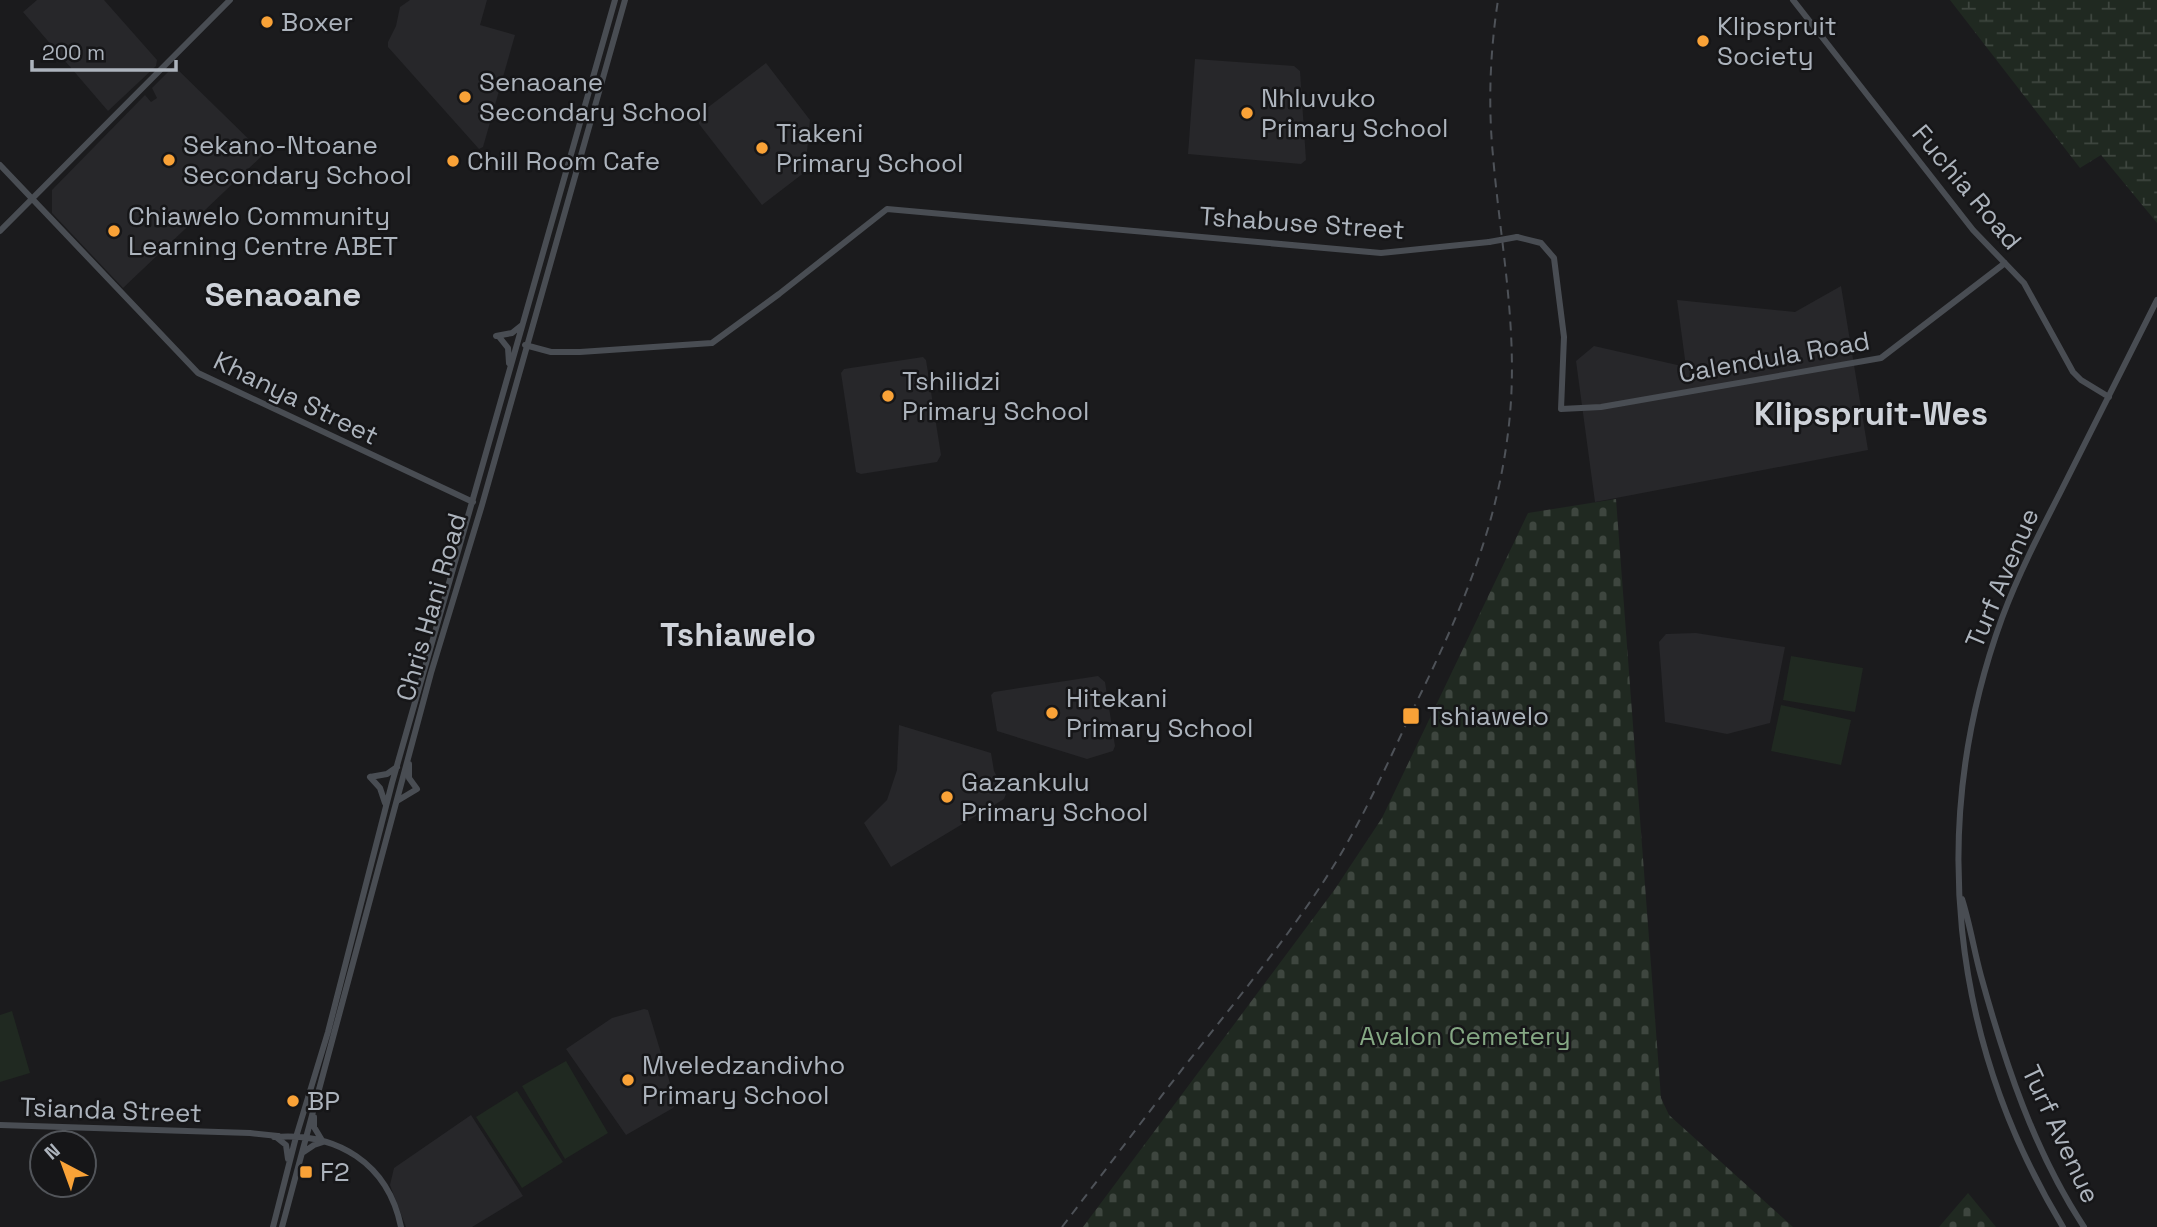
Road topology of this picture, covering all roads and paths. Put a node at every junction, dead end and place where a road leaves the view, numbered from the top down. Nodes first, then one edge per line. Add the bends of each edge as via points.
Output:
1 (230, 0) edge
2 (615, 0) edge
3 (625, 0) edge
4 (1793, 0) edge
5 (0, 165) edge
6 (33, 199) junction
7 (0, 231) edge
8 (2005, 263) junction
9 (2157, 300) edge
10 (523, 324) junction
11 (525, 345) junction
12 (508, 375) junction
13 (2109, 397) junction
14 (1561, 409) joint
15 (472, 501) junction
16 (482, 505) junction
17 (412, 741) junction
18 (397, 767) junction
19 (396, 802) junction
20 (386, 805) junction
21 (1960, 894) junction
22 (315, 1105) junction
23 (0, 1125) edge
24 (276, 1136) junction
25 (296, 1137) junction
26 (306, 1138) junction
27 (323, 1142) junction
28 (300, 1154) junction
29 (287, 1171) junction
30 (273, 1227) edge
31 (282, 1227) edge
32 (401, 1227) edge
33 (2063, 1227) edge
34 (2084, 1227) edge

1 - 6 main road
2 - 10 main road, Chris Hani Road
3 - 11 main road, Chris Hani Road
4 - 8 main road, Fuchia Road via 1973,230
5 - 6 main road, Khanya Street
6 - 7 main road
6 - 15 main road, Khanya Street via 203,377
8 - 13 main road, Fuchia Road via 2027,288 2073,372
8 - 14 main road, Calendula Road via 1881,358 1601,407
9 - 13 main road, Turf Avenue
10 - 12 main road, Chris Hani Road
10 - 12 main road via 498,337 509,354
11 - 14 main road, Tshabuse Street, bridge via 551,352 580,352 716,341 887,209 1381,253 1517,237 1541,243 1554,258 1564,337
11 - 16 main road, Chris Hani Road
12 - 15 main road, Chris Hani Road
13 - 21 main road, Turf Avenue via 2010,597 1988,660 1972,722 1962,793
15 - 16 main road, Khanya Street
15 - 18 main road, Chris Hani Road
16 - 17 main road, Chris Hani Road
17 - 19 main road, Chris Hani Road
17 - 19 main road via 409,775 417,789
18 - 20 main road, Chris Hani Road
18 - 20 main road via 370,777
19 - 22 main road, Chris Hani Road
20 - 25 main road, Chris Hani Road
21 - 33 main road, Turf Avenue via 1964,960 1985,1054 2020,1149
21 - 34 main road, Turf Avenue via 2009,1069 2046,1159
22 - 26 main road, Chris Hani Road
22 - 27 main road via 314,1127
23 - 24 main road, Tsianda Street
24 - 25 main road, Tsianda Street
24 - 29 main road via 286,1146
25 - 26 main road, Tsianda Street
25 - 29 main road, Chris Hani Road
26 - 27 main road, Tsianda Street
26 - 28 main road, Chris Hani Road
27 - 28 main road
27 - 32 main road, Tsianda Street via 352,1152 371,1167 385,1184
28 - 31 main road, Chris Hani Road
29 - 30 main road, Chris Hani Road

